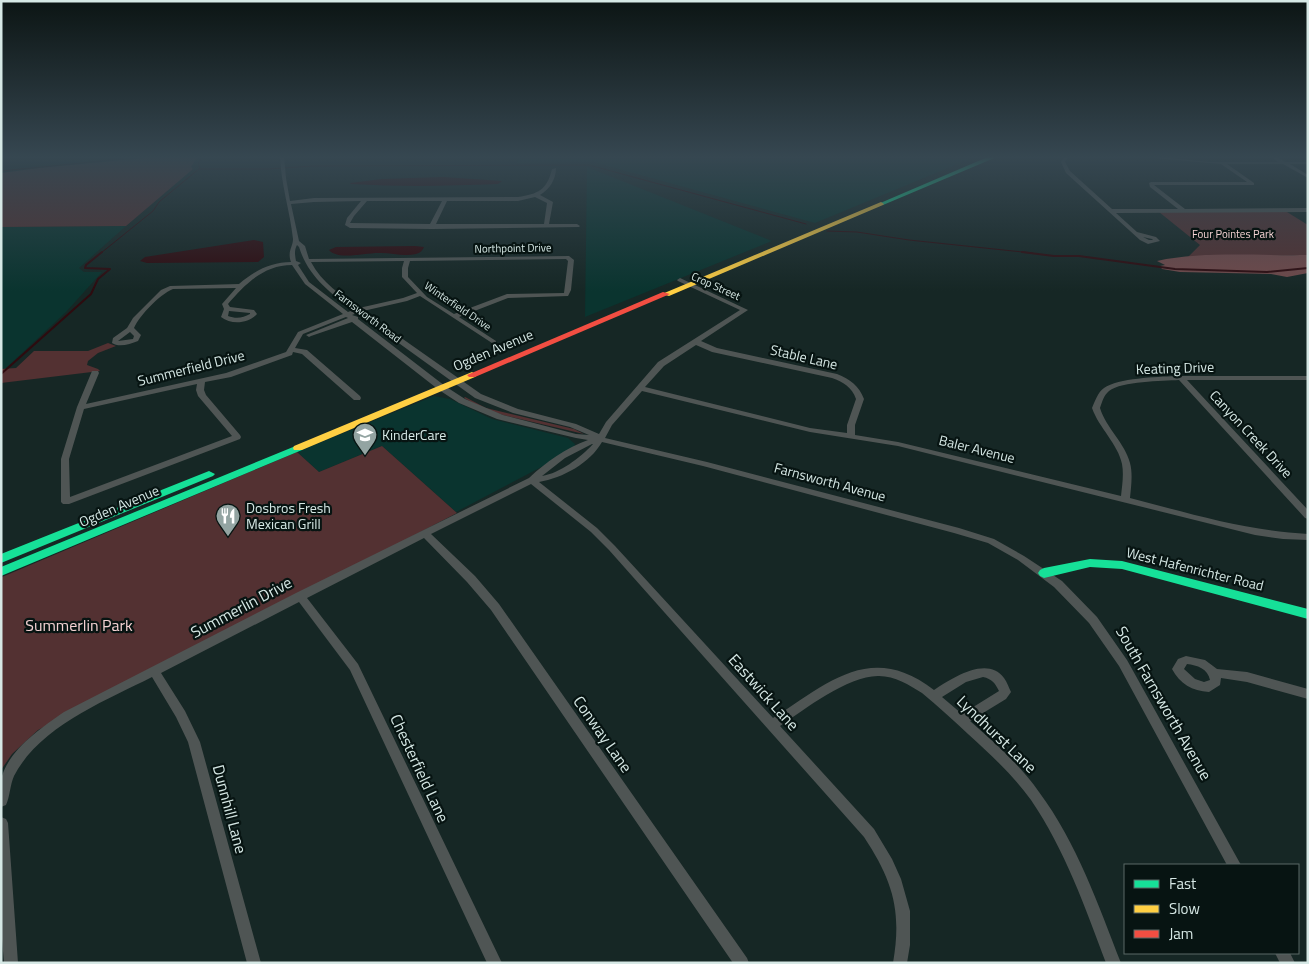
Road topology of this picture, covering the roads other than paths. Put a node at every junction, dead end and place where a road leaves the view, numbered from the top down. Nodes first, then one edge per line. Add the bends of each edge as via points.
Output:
1 (289, 201) edge
2 (327, 201) edge
3 (364, 201) edge
4 (444, 201) edge
5 (548, 201) edge
6 (876, 201) edge
7 (885, 201) edge
8 (1101, 201) edge
9 (1171, 201) edge
10 (290, 205) junction
11 (1183, 210) junction
12 (1308, 210) edge
13 (1111, 211) junction
14 (546, 226) junction
15 (578, 226) dead end
16 (432, 227) junction
17 (1136, 233) dead end
18 (296, 242) junction
19 (408, 259) junction
20 (333, 260) junction
21 (306, 261) junction
22 (294, 264) junction
23 (312, 272) junction
24 (251, 277) joint
25 (684, 282) junction
26 (239, 286) junction
27 (423, 296) junction
28 (227, 309) dead end
29 (359, 310) junction
30 (745, 310) joint
31 (366, 315) junction
32 (454, 316) junction
33 (350, 317) junction
34 (130, 329) dead end
35 (494, 342) dead end
36 (696, 342) junction
37 (292, 350) junction
38 (1174, 371) dead end
39 (95, 373) dead end
40 (1181, 378) junction
41 (1308, 378) edge
42 (452, 379) junction
43 (201, 381) junction
44 (438, 384) junction
45 (640, 388) junction
46 (356, 398) dead end
47 (82, 408) junction
48 (851, 436) junction
49 (600, 438) junction
50 (532, 480) junction
51 (1125, 500) junction
52 (66, 502) joint
53 (1308, 516) edge
54 (425, 533) junction
55 (1308, 537) edge
56 (1, 559) edge
57 (1, 572) edge
58 (1044, 573) junction
59 (300, 596) junction
60 (1308, 614) edge
61 (155, 672) junction
62 (1214, 673) dead end
63 (1308, 694) edge
64 (934, 696) junction
65 (961, 721) junction
66 (771, 725) junction
67 (1, 801) edge
68 (1, 822) edge
69 (1233, 864) edge
70 (11, 963) edge
71 (254, 963) edge
72 (495, 963) edge
73 (742, 963) edge
74 (900, 963) edge
75 (1114, 963) edge

1 - 10 street
2 - 10 street
3 - 16 street via 348,220 350,226
4 - 16 street
5 - 14 street
6 - 25 main road, Ogden Avenue
7 - 25 main road, Ogden Avenue
8 - 13 street
9 - 11 street
10 - 18 street
11 - 12 street
11 - 13 street
13 - 17 street
14 - 15 street
14 - 16 street
18 - 21 street via 302,246
18 - 22 street via 292,247
19 - 20 street, Northpoint Drive
19 - 27 street, Winterfield Drive via 405,277
19 - 32 street, Northpoint Drive via 567,257 571,260 566,295 507,296
20 - 21 street, Northpoint Drive
20 - 23 street, Northpoint Drive via 318,264
21 - 22 street
21 - 23 street, Farnsworth Road
22 - 24 street
22 - 33 street, Farnsworth Road via 306,283
23 - 29 street, Farnsworth Road via 331,291
24 - 26 street
25 - 30 street, Crop Street
25 - 42 main road, Ogden Avenue
26 - 28 street via 225,304
26 - 34 street via 162,291 135,319
27 - 29 street
27 - 31 street
27 - 32 street, Winterfield Drive
29 - 31 street, Farnsworth Road
29 - 33 street
30 - 36 street, Summerlin Drive
31 - 33 street
31 - 42 street, Farnsworth Road
32 - 35 street, Winterfield Drive
33 - 37 street via 297,338
33 - 44 street, Farnsworth Road
36 - 45 street, Summerlin Drive via 661,364
36 - 48 street, Stable Lane via 715,350 834,376 850,383 860,399 851,425
37 - 43 street, Summerfield Drive via 248,368
37 - 46 street via 304,352
38 - 40 street, Canyon Creek Drive
39 - 47 street
40 - 41 street, Keating Drive
40 - 51 street, Keating Drive via 1119,384 1108,388 1098,400 1098,416 1126,465
40 - 53 street, Canyon Creek Drive
42 - 44 main road, Ogden Avenue
42 - 49 street, Farnsworth Avenue via 489,402 584,428
43 - 47 street, Summerfield Drive
43 - 52 street via 202,396 237,437
44 - 49 street, Farnsworth Avenue via 462,401 493,415 576,436
44 - 56 main road, Ogden Avenue
44 - 57 main road, Ogden Avenue
45 - 48 street, Baler Avenue via 810,430
45 - 49 street, Summerlin Drive
47 - 52 street via 65,458
48 - 51 street, Baler Avenue via 898,444
49 - 50 street, Summerlin Drive via 595,447 575,464 551,477
49 - 58 street, Farnsworth Avenue via 956,530 1003,547
50 - 54 street, Summerlin Drive
50 - 66 street, Eastwick Lane via 612,548
51 - 55 street, Baler Avenue via 1255,532
54 - 59 street, Summerlin Drive
54 - 73 street, Conway Lane via 495,607
58 - 60 main road, West Hafenrichter Road via 1090,563 1122,565
58 - 69 street, South Farnsworth Avenue via 1076,601 1113,646
59 - 61 street, Summerlin Drive
59 - 72 street, Chesterfield Lane via 354,668
61 - 67 street, Summerlin Drive via 68,715 36,739 13,767
61 - 71 street, Dunnhill Lane via 194,742
62 - 63 street via 1247,677
64 - 65 street, Lyndhurst Lane
64 - 65 street via 971,674 984,672 997,677 1004,686 1002,696
64 - 66 street, Lyndhurst Lane via 898,675 866,672 851,677
65 - 75 street, Lyndhurst Lane via 1002,758 1035,796 1067,850
66 - 74 street, Eastwick Lane via 883,852 901,895 905,941
68 - 70 street

